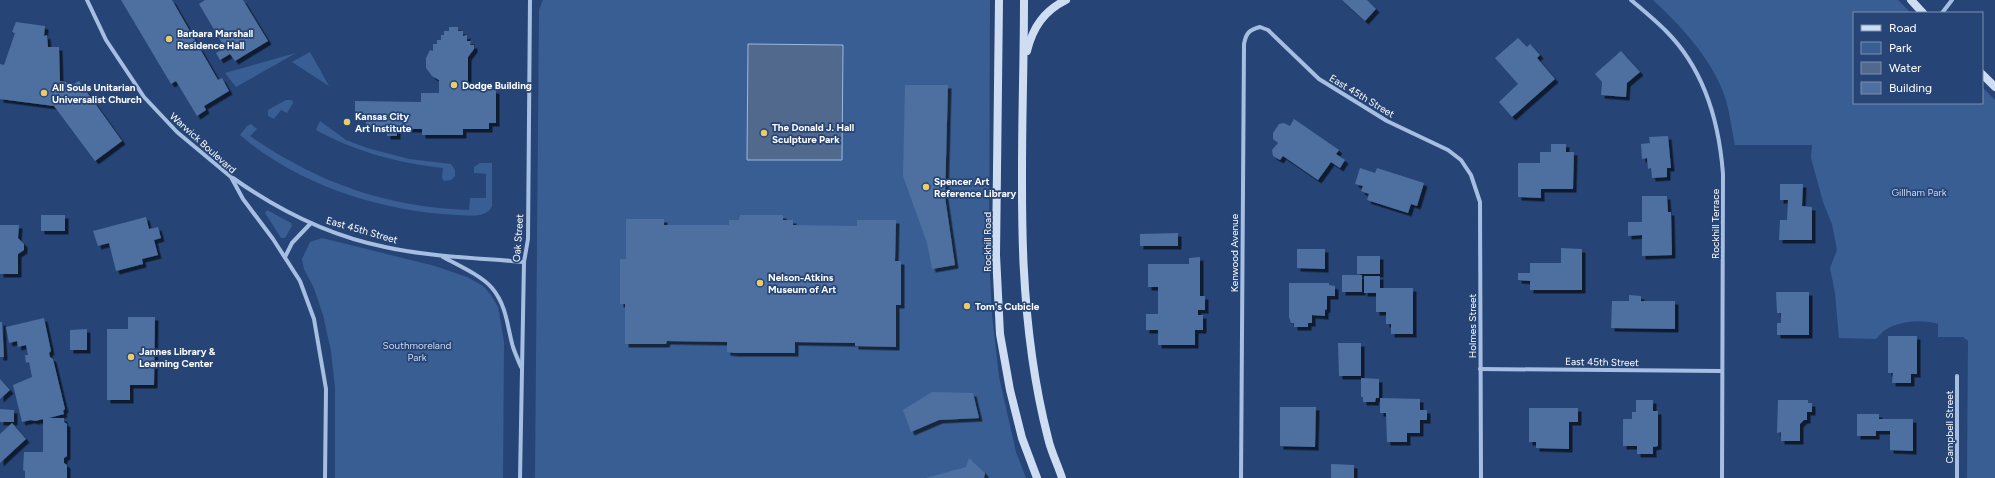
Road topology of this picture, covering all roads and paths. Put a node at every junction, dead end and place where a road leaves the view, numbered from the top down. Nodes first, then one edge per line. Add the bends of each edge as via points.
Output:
1 (87, 0) edge
2 (530, 0) edge
3 (999, 0) edge
4 (1024, 0) edge
5 (1066, 0) edge
6 (1631, 0) edge
7 (1911, 0) edge
8 (1952, 0) edge
9 (1922, 12) edge
10 (1943, 12) edge
11 (1250, 30) joint
12 (1024, 64) junction
13 (1983, 75) edge
14 (1995, 87) edge
15 (1471, 175) joint
16 (231, 176) junction
17 (311, 223) junction
18 (441, 255) junction
19 (285, 257) junction
20 (524, 262) junction
21 (521, 369) junction
22 (1480, 369) junction
23 (1722, 371) junction
24 (1957, 376) dead end
25 (325, 478) edge
26 (520, 478) edge
27 (1036, 478) edge
28 (1062, 478) edge
29 (1241, 478) edge
30 (1481, 478) edge
31 (1722, 478) edge
32 (1956, 478) edge

1 - 16 street, Warwick Boulevard via 106,40 144,97 177,132
2 - 20 street, Oak Street via 528,239
3 - 27 main road, Rockhill Road via 996,255 1000,334 1010,390
4 - 12 main road
5 - 12 main road via 1039,20 1030,39
6 - 23 street, Rockhill Terrace via 1667,31 1686,56 1714,112 1723,174
7 - 9 main road
8 - 10 street
11 - 15 street, East 45th Street via 1260,27 1268,30 1319,79 1387,122 1448,150 1461,160
11 - 29 street, Kenwood Avenue via 1244,44
12 - 28 main road via 1024,283 1033,368 1048,439
13 - 14 main road
15 - 22 street, Holmes Street via 1480,202
16 - 17 street, East 45th Street via 259,196
16 - 19 street, Warwick Boulevard via 243,199
17 - 18 street, East 45th Street via 384,247
17 - 19 street via 292,243
18 - 20 street, East 45th Street
18 - 21 street via 492,288 508,321 512,346
19 - 25 street, Warwick Boulevard via 300,281 314,319 322,359 326,389
20 - 21 street, Oak Street
21 - 26 street, Oak Street
22 - 23 street, East 45th Street
22 - 30 street, Holmes Street
23 - 31 street, Rockhill Terrace
24 - 32 street, Campbell Street

